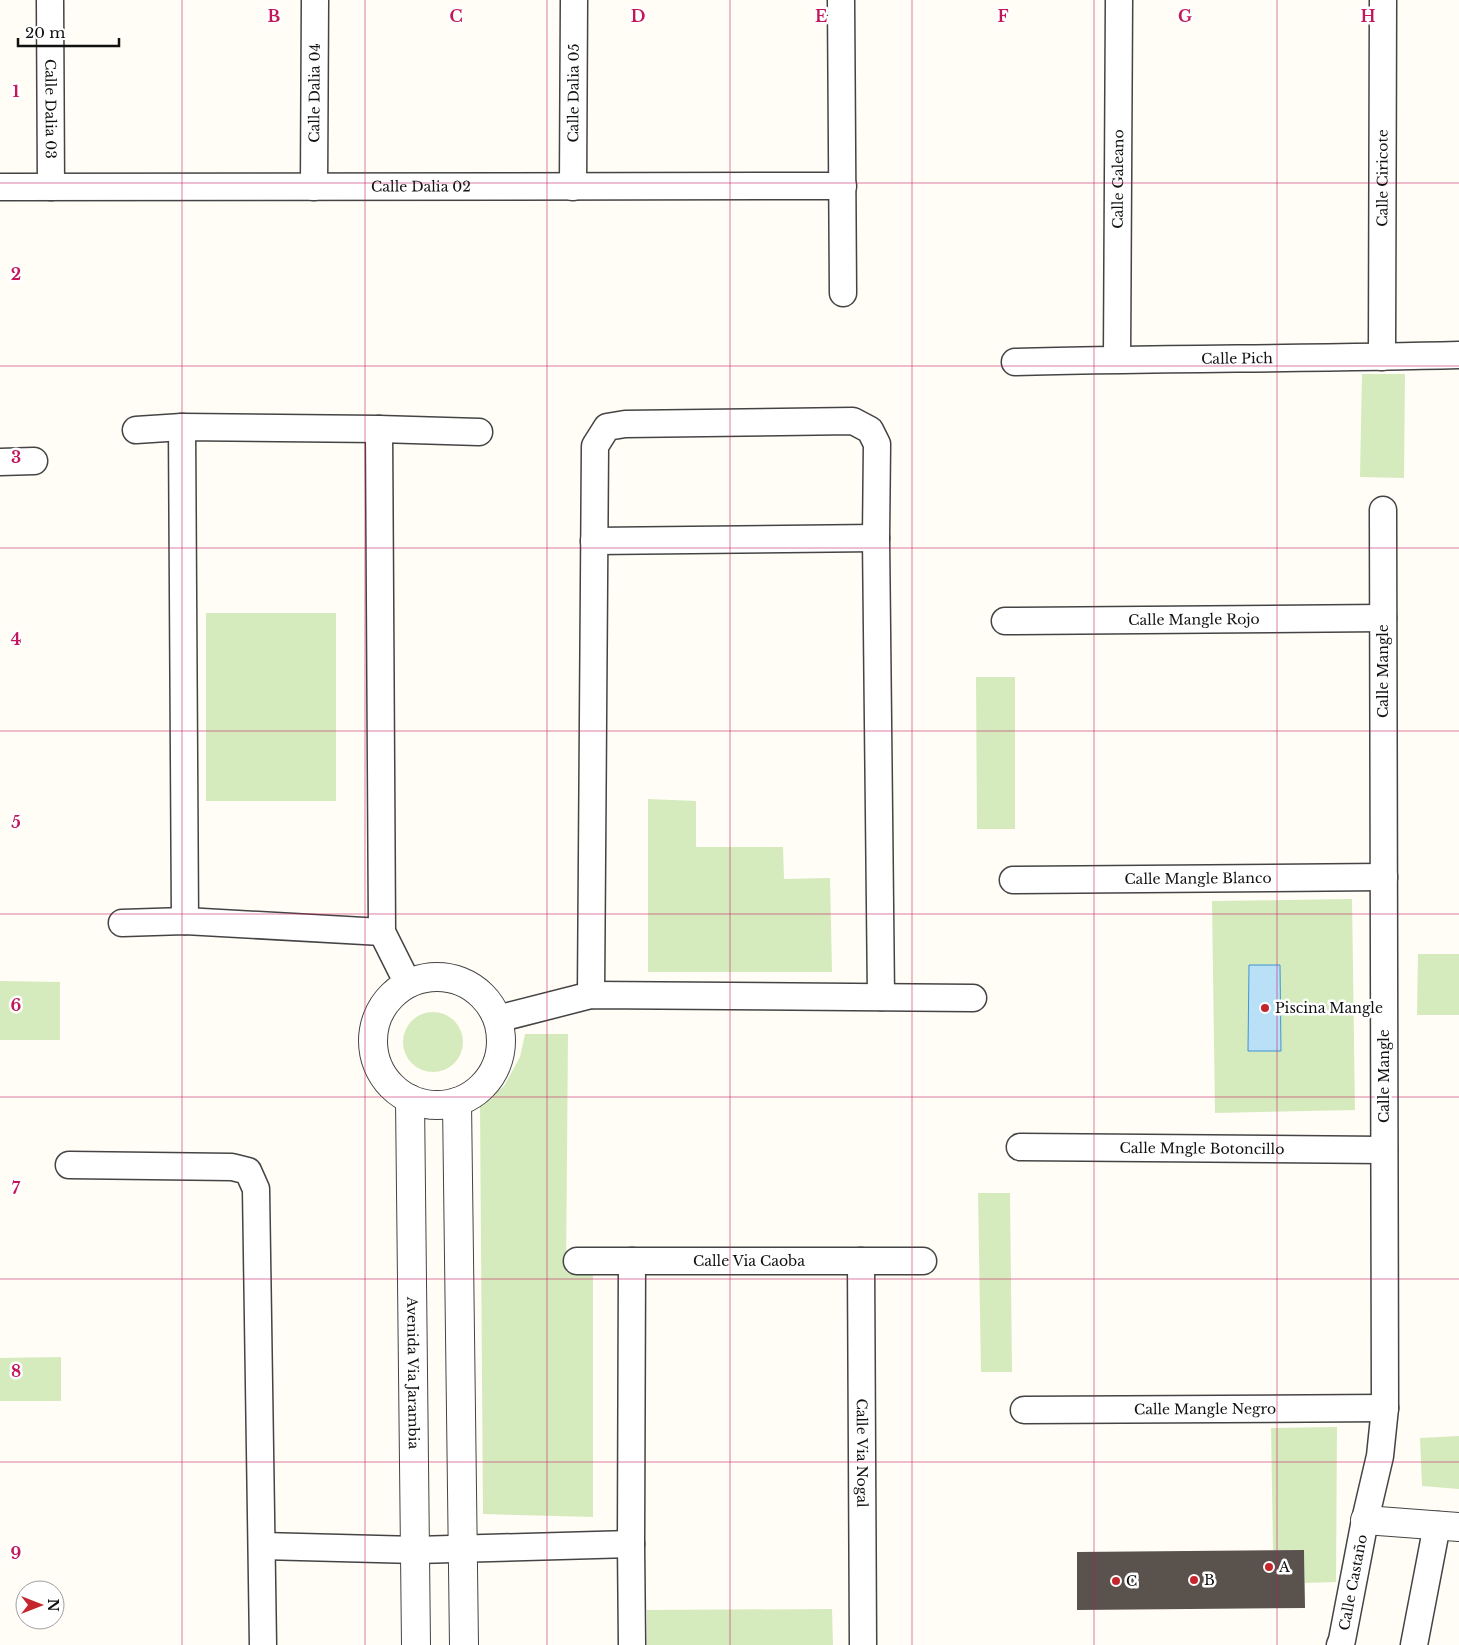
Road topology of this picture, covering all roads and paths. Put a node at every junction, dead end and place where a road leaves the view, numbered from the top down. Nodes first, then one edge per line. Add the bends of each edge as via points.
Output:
1 (50, 0) edge
2 (315, 0) edge
3 (574, 0) edge
4 (841, 0) edge
5 (1119, 0) edge
6 (1383, 0) edge
7 (843, 186) junction
8 (0, 187) edge
9 (51, 187) junction
10 (314, 187) junction
11 (573, 187) junction
12 (843, 294) dead end
13 (1459, 355) edge
14 (1382, 357) junction
15 (1117, 359) junction
16 (1016, 362) dead end
17 (182, 427) junction
18 (379, 429) junction
19 (136, 430) dead end
20 (479, 432) dead end
21 (34, 461) dead end
22 (0, 462) edge
23 (1383, 510) dead end
24 (876, 538) junction
25 (594, 541) junction
26 (1383, 618) junction
27 (1005, 621) dead end
28 (1384, 877) junction
29 (1013, 880) dead end
30 (185, 921) junction
31 (122, 923) dead end
32 (382, 932) junction
33 (408, 984) junction
34 (591, 995) junction
35 (882, 997) junction
36 (973, 998) dead end
37 (497, 1019) junction
38 (410, 1099) junction
39 (457, 1102) junction
40 (1020, 1147) dead end
41 (1384, 1150) junction
42 (69, 1166) dead end
43 (577, 1261) dead end
44 (632, 1261) junction
45 (861, 1261) junction
46 (923, 1261) dead end
47 (1385, 1408) junction
48 (1024, 1410) dead end
49 (1365, 1520) junction
50 (1448, 1526) edge
51 (631, 1544) junction
52 (262, 1546) junction
53 (462, 1549) junction
54 (416, 1550) junction
55 (263, 1645) edge
56 (416, 1645) edge
57 (464, 1645) edge
58 (632, 1645) edge
59 (863, 1645) edge
60 (1340, 1645) edge
61 (1414, 1645) edge

1 - 9 street, Calle Dalia 03
2 - 10 street, Calle Dalia 04
3 - 11 street, Calle Dalia 05
4 - 7 street
5 - 15 street, Calle Galeano
6 - 14 street, Calle Ciricote
7 - 11 street, Calle Dalia 02
7 - 12 street
8 - 9 street, Calle Dalia 02
9 - 10 street, Calle Dalia 02
10 - 11 street, Calle Dalia 02
13 - 14 street, Calle Pich
14 - 15 street, Calle Pich
15 - 16 street, Calle Pich
17 - 18 street
17 - 19 street
17 - 30 street
18 - 20 street
18 - 32 street
21 - 22 street
23 - 26 street, Calle Mangle
24 - 25 street
24 - 25 street via 877,444 870,430 853,421 625,424 607,427 595,446
24 - 35 street
25 - 34 street
26 - 27 street, Calle Mangle Rojo
26 - 28 street, Calle Mangle
28 - 29 street, Calle Mangle Blanco
28 - 41 street, Calle Mangle
30 - 31 street
30 - 32 street
32 - 33 street
33 - 37 street via 429,977 450,978 470,986 487,1001
33 - 38 street via 388,1001 373,1032 374,1052 381,1071 393,1088
34 - 35 street
34 - 37 street
35 - 36 street
37 - 39 street via 501,1039 498,1060 489,1078 475,1093
38 - 39 street via 425,1104
38 - 54 street, Avenida Via Jarambia
39 - 53 street
40 - 41 street, Calle Mngle Botoncillo
41 - 47 street, Calle Mangle
42 - 52 street via 232,1166 248,1171 256,1189
43 - 44 street, Calle Via Caoba
44 - 45 street, Calle Via Caoba
44 - 51 street
45 - 46 street, Calle Via Caoba
45 - 59 street, Calle Via Nogal
47 - 48 street, Calle Mangle Negro
47 - 49 street, Calle Mangle via 1380,1456
49 - 50 street
49 - 60 street, Calle Castaño
50 - 61 street
51 - 53 street
51 - 58 street
52 - 54 street
52 - 55 street
53 - 54 street
53 - 57 street
54 - 56 street, Avenida Via Jarambia

